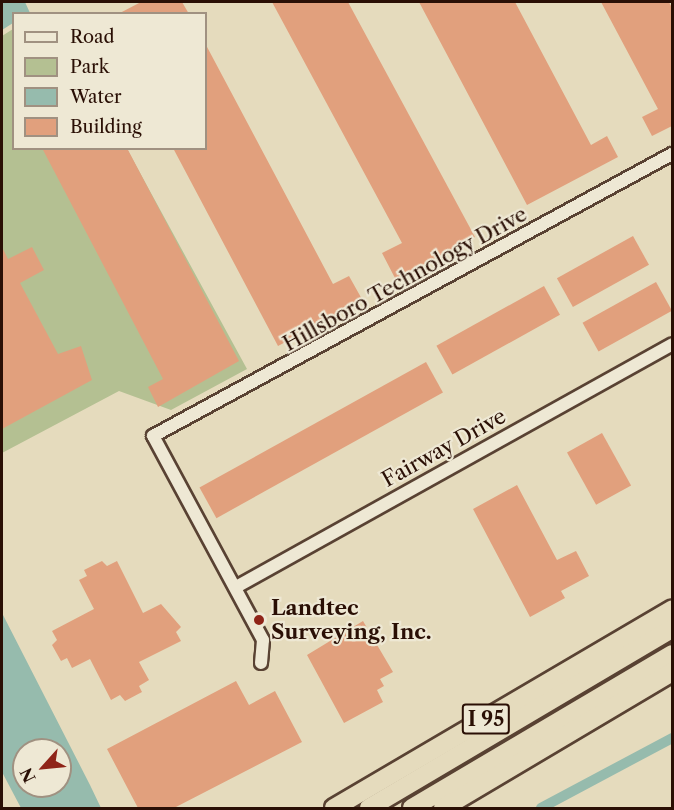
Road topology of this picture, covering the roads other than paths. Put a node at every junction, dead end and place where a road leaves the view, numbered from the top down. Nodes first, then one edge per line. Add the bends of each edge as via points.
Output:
1 (672, 153) edge
2 (672, 344) edge
3 (236, 587) junction
4 (672, 602) edge
5 (672, 610) edge
6 (638, 629) junction
7 (672, 629) edge
8 (672, 654) edge
9 (261, 663) dead end
10 (672, 672) edge
11 (672, 684) edge
12 (583, 724) junction
13 (334, 808) edge
14 (369, 808) edge
15 (412, 808) edge
16 (443, 808) edge

1 - 3 street, Hillsboro Technology Drive via 153,436
2 - 3 street, Fairway Drive
3 - 9 street via 263,640
4 - 6 highway
5 - 6 highway, I 95
6 - 13 highway, I 95
7 - 14 highway
8 - 15 highway
10 - 12 highway, I 95
11 - 12 highway
12 - 16 highway, I 95

